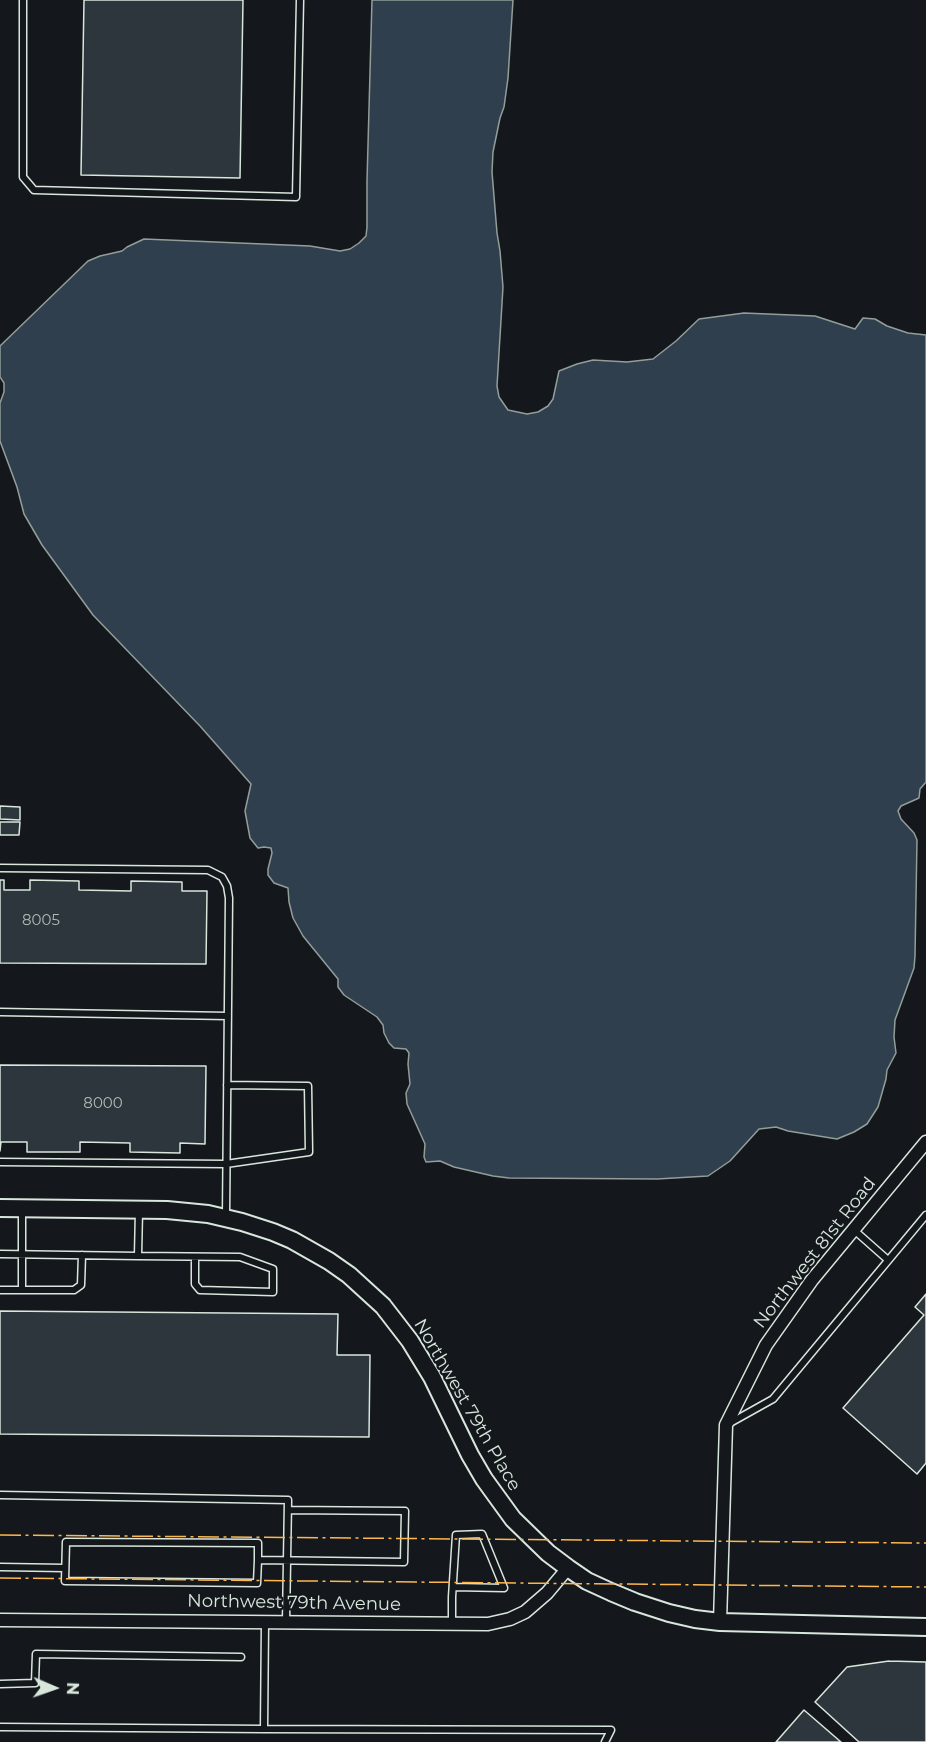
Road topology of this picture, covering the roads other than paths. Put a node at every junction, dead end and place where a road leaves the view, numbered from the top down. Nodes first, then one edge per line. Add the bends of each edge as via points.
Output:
1 (23, 0) edge
2 (300, 0) edge
3 (0, 868) edge
4 (0, 1012) edge
5 (228, 1016) junction
6 (227, 1085) junction
7 (926, 1142) edge
8 (0, 1162) edge
9 (226, 1164) junction
10 (0, 1208) edge
11 (22, 1208) junction
12 (139, 1209) junction
13 (926, 1215) edge
14 (226, 1217) junction
15 (854, 1230) junction
16 (0, 1254) edge
17 (22, 1254) junction
18 (82, 1255) junction
19 (138, 1256) junction
20 (195, 1257) junction
21 (888, 1260) junction
22 (0, 1290) edge
23 (22, 1290) junction
24 (726, 1425) junction
25 (0, 1495) edge
26 (288, 1510) junction
27 (258, 1560) junction
28 (287, 1560) junction
29 (0, 1567) edge
30 (65, 1568) junction
31 (568, 1568) junction
32 (453, 1587) junction
33 (0, 1620) edge
34 (265, 1622) junction
35 (286, 1622) junction
36 (720, 1622) junction
37 (452, 1624) junction
38 (926, 1627) edge
39 (241, 1657) dead end
40 (0, 1684) edge
41 (0, 1727) edge
42 (264, 1729) junction
43 (605, 1742) edge

1 - 2 lane via 23,177 34,190 296,197
3 - 5 lane via 208,870 222,878 229,898
4 - 5 lane
5 - 6 lane
6 - 9 lane
6 - 9 lane via 308,1086 309,1152
7 - 15 street, Northwest 81st Road
8 - 9 lane
9 - 14 lane
10 - 11 main road, Northwest 79th Place
11 - 12 main road, Northwest 79th Place
11 - 17 lane
12 - 14 main road, Northwest 79th Place
12 - 19 lane
13 - 21 lane
14 - 31 main road, Northwest 79th Place via 273,1232 311,1251 349,1275 383,1306 421,1359 470,1455 498,1499 530,1536
15 - 21 lane
15 - 24 street, Northwest 81st Road via 766,1345
16 - 17 lane
17 - 18 lane
17 - 23 lane
18 - 19 lane
18 - 23 lane via 81,1285 74,1290
19 - 20 lane
20 - 20 lane via 240,1257 273,1269 273,1292 200,1290 195,1284
21 - 24 lane via 773,1399
22 - 23 lane
24 - 36 street
25 - 26 lane via 288,1500
26 - 28 lane
26 - 28 lane via 405,1511 404,1563
27 - 28 lane
27 - 30 lane via 257,1583 65,1581
27 - 30 lane via 258,1543 66,1542
28 - 35 lane
29 - 30 lane
31 - 36 main road, Northwest 79th Place via 635,1602
31 - 37 street, Northwest 79th Avenue via 518,1616 495,1623
32 - 32 lane via 456,1535 482,1534 504,1588
32 - 37 lane
33 - 34 street, Northwest 79th Avenue
34 - 35 street, Northwest 79th Avenue
34 - 42 lane
35 - 37 street, Northwest 79th Avenue
36 - 38 main road
39 - 40 lane via 36,1654 34,1683
41 - 42 lane
42 - 43 lane via 611,1730

